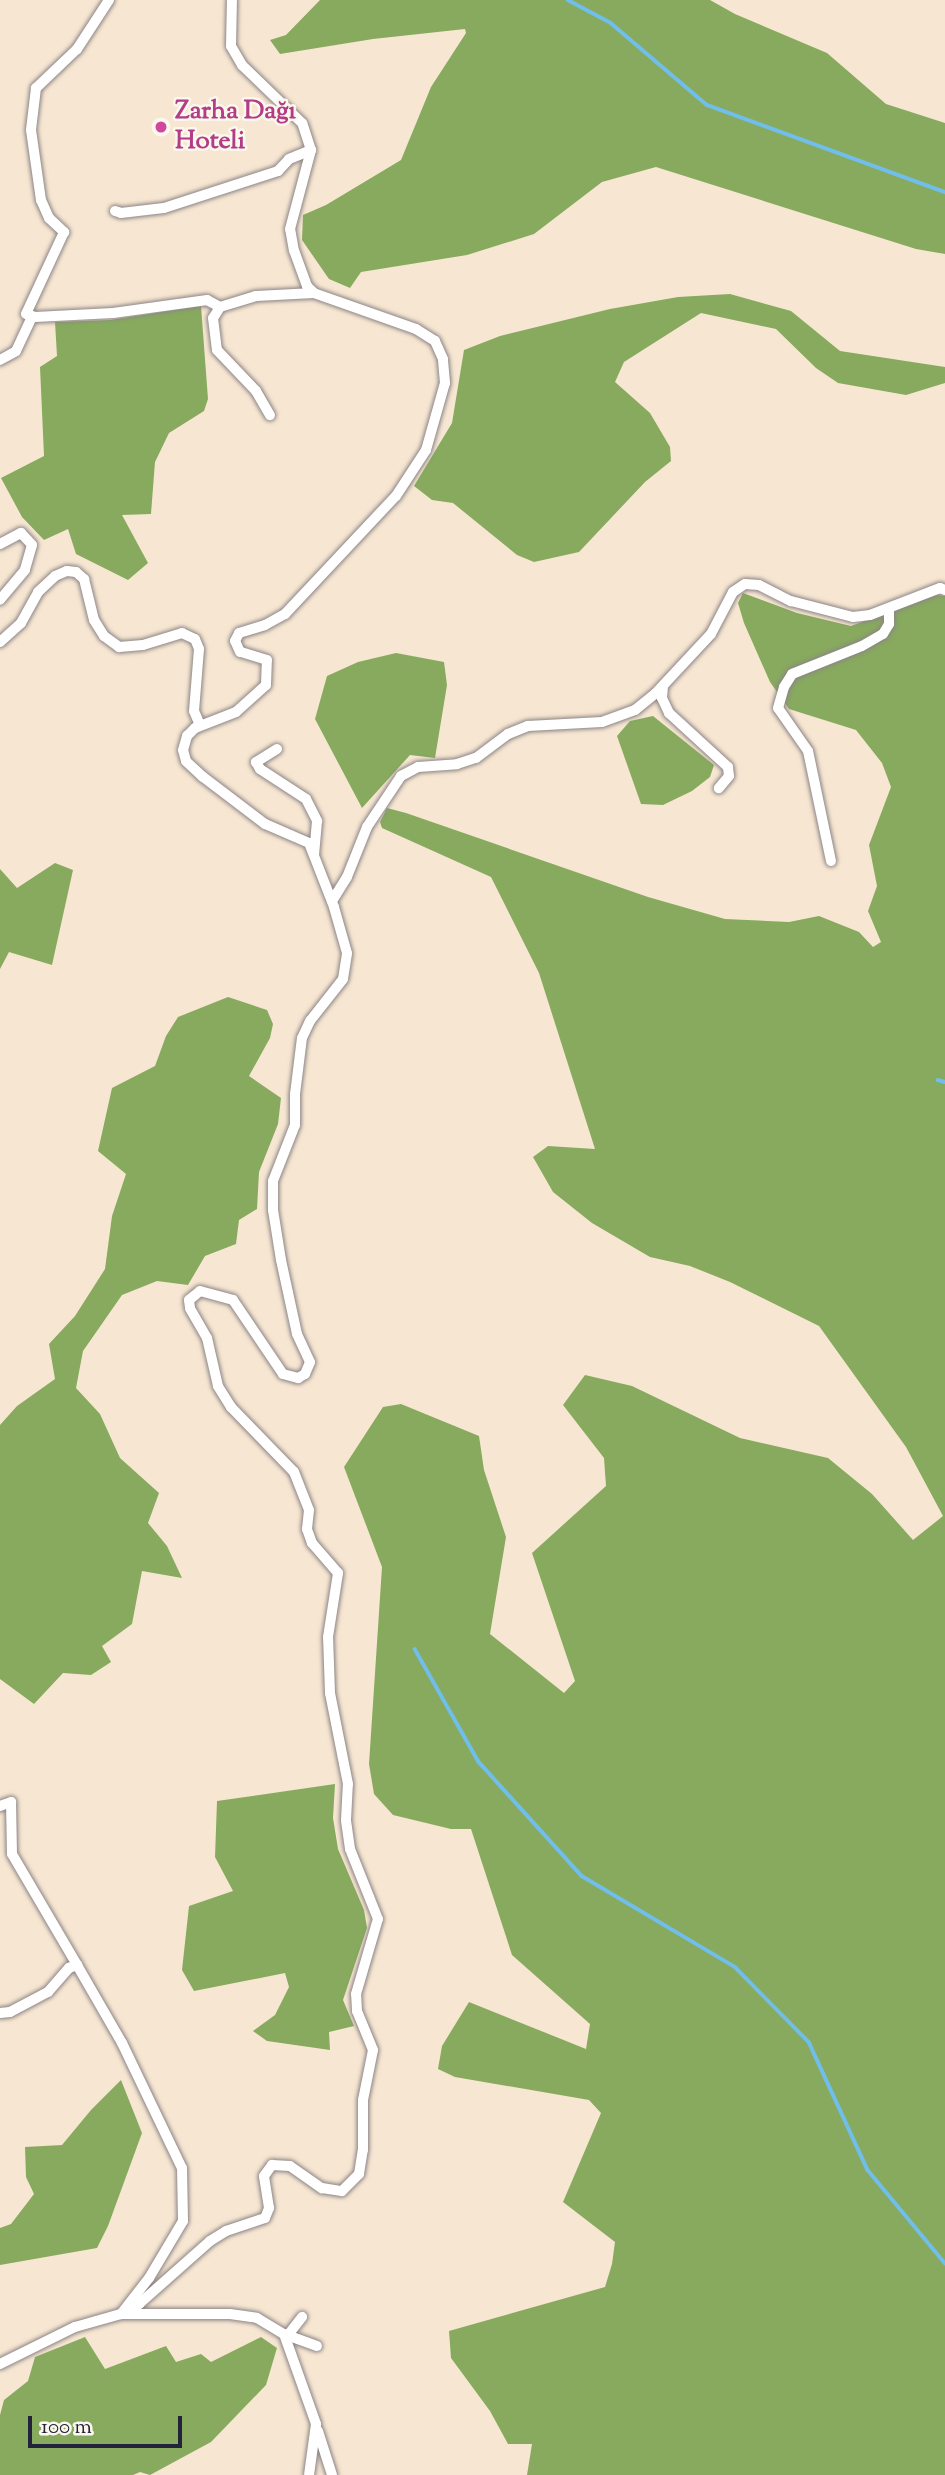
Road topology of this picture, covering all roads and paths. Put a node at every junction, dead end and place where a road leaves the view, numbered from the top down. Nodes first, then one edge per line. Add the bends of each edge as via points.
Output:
1 (109, 0) edge
2 (232, 0) edge
3 (311, 150) junction
4 (116, 211) dead end
5 (314, 293) junction
6 (220, 307) junction
7 (32, 316) junction
8 (0, 360) edge
9 (270, 415) dead end
10 (0, 544) edge
11 (945, 590) edge
12 (0, 600) edge
13 (889, 609) junction
14 (0, 642) edge
15 (663, 686) junction
16 (200, 725) junction
17 (277, 749) dead end
18 (719, 788) dead end
19 (314, 854) junction
20 (831, 861) dead end
21 (332, 901) junction
22 (0, 1806) edge
23 (77, 1965) junction
24 (0, 2014) edge
25 (121, 2314) junction
26 (302, 2317) dead end
27 (286, 2335) junction
28 (317, 2346) dead end
29 (0, 2364) edge
30 (316, 2424) junction
31 (309, 2475) edge
32 (332, 2475) edge

1 - 7 street via 77,49 36,89 33,101 31,130 41,200 49,218 64,232 26,314
2 - 3 street via 231,46 242,65 302,123
3 - 4 street via 289,159 278,170 164,208
3 - 5 street via 290,229 307,286
5 - 6 street via 256,296
5 - 16 street via 416,328 435,341 443,359 445,383 426,450 396,496 285,614 239,633 235,641 240,652 267,660 266,685 236,712
6 - 7 street via 206,300 113,313
6 - 9 street via 213,318 217,350 256,391
7 - 8 street via 16,351
10 - 12 street via 21,534 32,545 25,570
11 - 13 street via 940,588
13 - 15 street via 853,617 745,584 733,592 710,634
13 - 20 street via 889,624 883,634 792,674 778,708 808,751
14 - 16 street via 21,623 38,592 55,576 76,572 84,579 94,620 104,636 119,647 182,633 195,639 199,649 194,711
15 - 18 street via 662,698 669,713 727,767 729,776
15 - 21 street via 635,710 602,722 528,726 508,734 476,758 418,767 401,776 367,827
16 - 19 street via 187,736 186,761 265,824 309,844
17 - 19 street via 256,762 306,799 317,821
19 - 21 street
21 - 25 street via 346,967 343,979 302,1038 295,1125 273,1181 281,1260 297,1334 310,1362 305,1374 298,1378 284,1374 233,1300 200,1291 189,1300 207,1338 218,1386 231,1408 293,1472 309,1510 307,1529 312,1543 338,1573 328,1637 330,1693 348,1784 350,1849 378,1919 356,1994 373,2050 363,2101 363,2150 359,2174 342,2191 322,2188 290,2166 272,2165 264,2176 269,2208 265,2218 210,2241 139,2304
22 - 23 street via 11,1802 12,1854
23 - 24 street via 48,1992
23 - 25 street via 122,2043 182,2168 183,2221
25 - 27 street via 230,2314 257,2318
25 - 29 street via 75,2327
26 - 27 street
27 - 28 street
27 - 30 street
30 - 31 street
30 - 32 street

